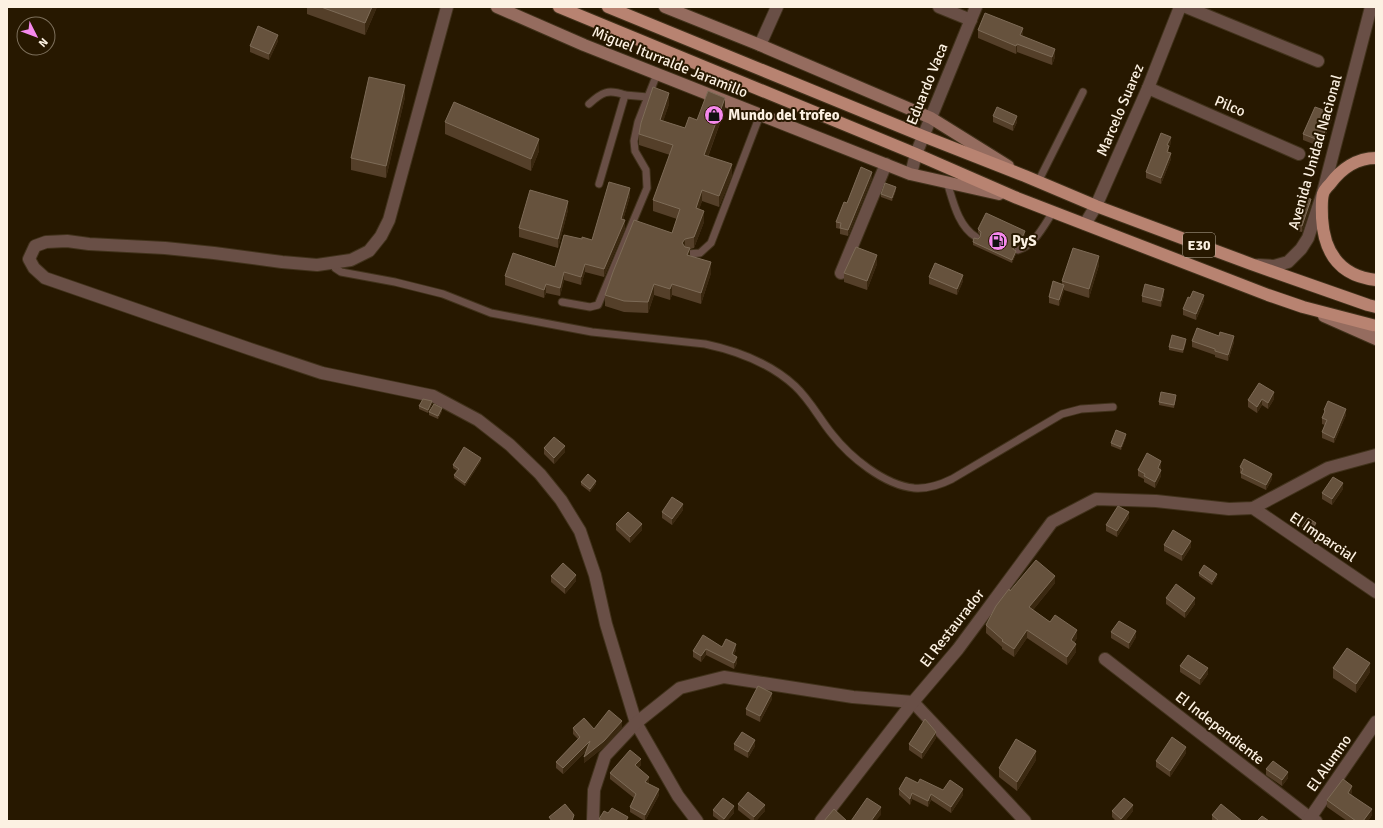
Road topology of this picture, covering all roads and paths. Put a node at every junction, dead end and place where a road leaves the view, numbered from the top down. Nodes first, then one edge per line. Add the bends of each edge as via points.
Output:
1 (447, 7) edge
2 (497, 7) edge
3 (559, 7) edge
4 (608, 7) edge
5 (665, 7) edge
6 (777, 7) edge
7 (939, 7) edge
8 (976, 7) edge
9 (1180, 7) edge
10 (1186, 7) edge
11 (1371, 7) edge
12 (971, 20) junction
13 (760, 45) junction
14 (1318, 61) dead end
15 (657, 74) junction
16 (1148, 88) junction
17 (1083, 92) dead end
18 (626, 95) junction
19 (648, 97) junction
20 (589, 104) dead end
21 (760, 114) junction
22 (930, 118) junction
23 (923, 136) junction
24 (916, 154) junction
25 (1299, 154) dead end
26 (1376, 158) edge
27 (886, 164) junction
28 (912, 174) junction
29 (1024, 176) junction
30 (947, 182) junction
31 (1038, 182) junction
32 (599, 184) dead end
33 (1323, 192) junction
34 (1016, 198) junction
35 (1096, 206) junction
36 (1053, 212) junction
37 (1085, 224) junction
38 (976, 237) edge
39 (1018, 250) dead end
40 (687, 254) edge
41 (334, 262) junction
42 (1251, 264) junction
43 (841, 273) dead end
44 (1376, 280) edge
45 (562, 302) dead end
46 (1303, 307) junction
47 (1376, 307) edge
48 (1376, 326) edge
49 (1376, 339) edge
50 (1113, 407) dead end
51 (1376, 455) edge
52 (1253, 508) junction
53 (1376, 592) edge
54 (1105, 659) dead end
55 (913, 702) junction
56 (1376, 722) edge
57 (636, 723) junction
58 (1311, 820) edge
59 (593, 821) edge
60 (697, 821) edge
61 (821, 821) edge
62 (1025, 821) edge

1 - 41 street via 389,220 369,251 351,260
2 - 15 main road, Miguel Iturralde Jaramillo
3 - 24 main road, Miguel Iturralde Jaramillo / E30
4 - 23 main road, Miguel Iturralde Jaramillo / E30
5 - 13 main road, Miguel Iturralde Jaramillo
6 - 13 street
7 - 12 street
8 - 12 street, Eduardo Vaca
9 - 16 street, Marcelo Suarez
10 - 14 street
11 - 33 street, Avenida Unidad Nacional
12 - 22 street, Eduardo Vaca
13 - 22 main road, Miguel Iturralde Jaramillo
15 - 19 lane
15 - 21 main road, Miguel Iturralde Jaramillo
16 - 25 street, Pilco
16 - 35 street, Marcelo Suarez
17 - 31 lane
18 - 19 lane
18 - 20 lane via 609,92 600,94
18 - 32 lane
19 - 45 lane via 634,141 635,151 646,170 647,188 598,305 590,307
21 - 27 main road, Miguel Iturralde Jaramillo
21 - 40 lane via 711,243 700,253
22 - 23 street, Eduardo Vaca
22 - 29 main road, Miguel Iturralde Jaramillo
23 - 24 street, Eduardo Vaca
23 - 29 main road, Miguel Iturralde Jaramillo / E30
24 - 28 street, Eduardo Vaca
24 - 34 main road, Miguel Iturralde Jaramillo / E30
26 - 33 main road via 1348,166 1334,177
27 - 28 main road, Miguel Iturralde Jaramillo
27 - 43 street
28 - 30 main road, Miguel Iturralde Jaramillo
29 - 31 main road, Miguel Iturralde Jaramillo / E30
30 - 34 main road, Miguel Iturralde Jaramillo
30 - 38 lane via 963,224 969,233
31 - 35 main road, Miguel Iturralde Jaramillo / E30
33 - 42 street, Avenida Unidad Nacional via 1302,249 1288,262 1274,266
33 - 44 main road via 1322,223 1328,249 1342,267 1354,275
34 - 36 main road, Miguel Iturralde Jaramillo / E30
35 - 37 street, Marcelo Suarez
35 - 42 main road, Miguel Iturralde Jaramillo / E30
36 - 37 main road, Miguel Iturralde Jaramillo / E30
36 - 39 lane via 1030,244
37 - 46 main road, Miguel Iturralde Jaramillo / E30
41 - 50 lane via 335,268 340,272 443,294 491,312 592,332 705,344 747,356 772,369 795,386 815,409 833,436 855,458 882,477 905,486 927,487 952,480 1062,414 1081,409
41 - 57 street via 317,265 165,248 67,241 46,242 35,246 29,259 45,278 322,372 433,396 478,420 510,445 540,474 561,500 580,531 595,574 606,624
42 - 47 main road, Miguel Iturralde Jaramillo / E30
46 - 48 main road, Miguel Iturralde Jaramillo / E30
46 - 49 main road
51 - 52 street, El Restaurador via 1328,468
52 - 53 street, El Imparcial
52 - 55 street, El Restaurador via 1229,510 1156,501 1096,499 1052,522 958,649
54 - 58 street, El Independiente
55 - 57 street via 853,697 724,677 680,688
55 - 61 street, El Restaurador
55 - 62 street
56 - 58 street, El Alumno
57 - 59 street via 605,756 594,790
57 - 60 street via 678,796

